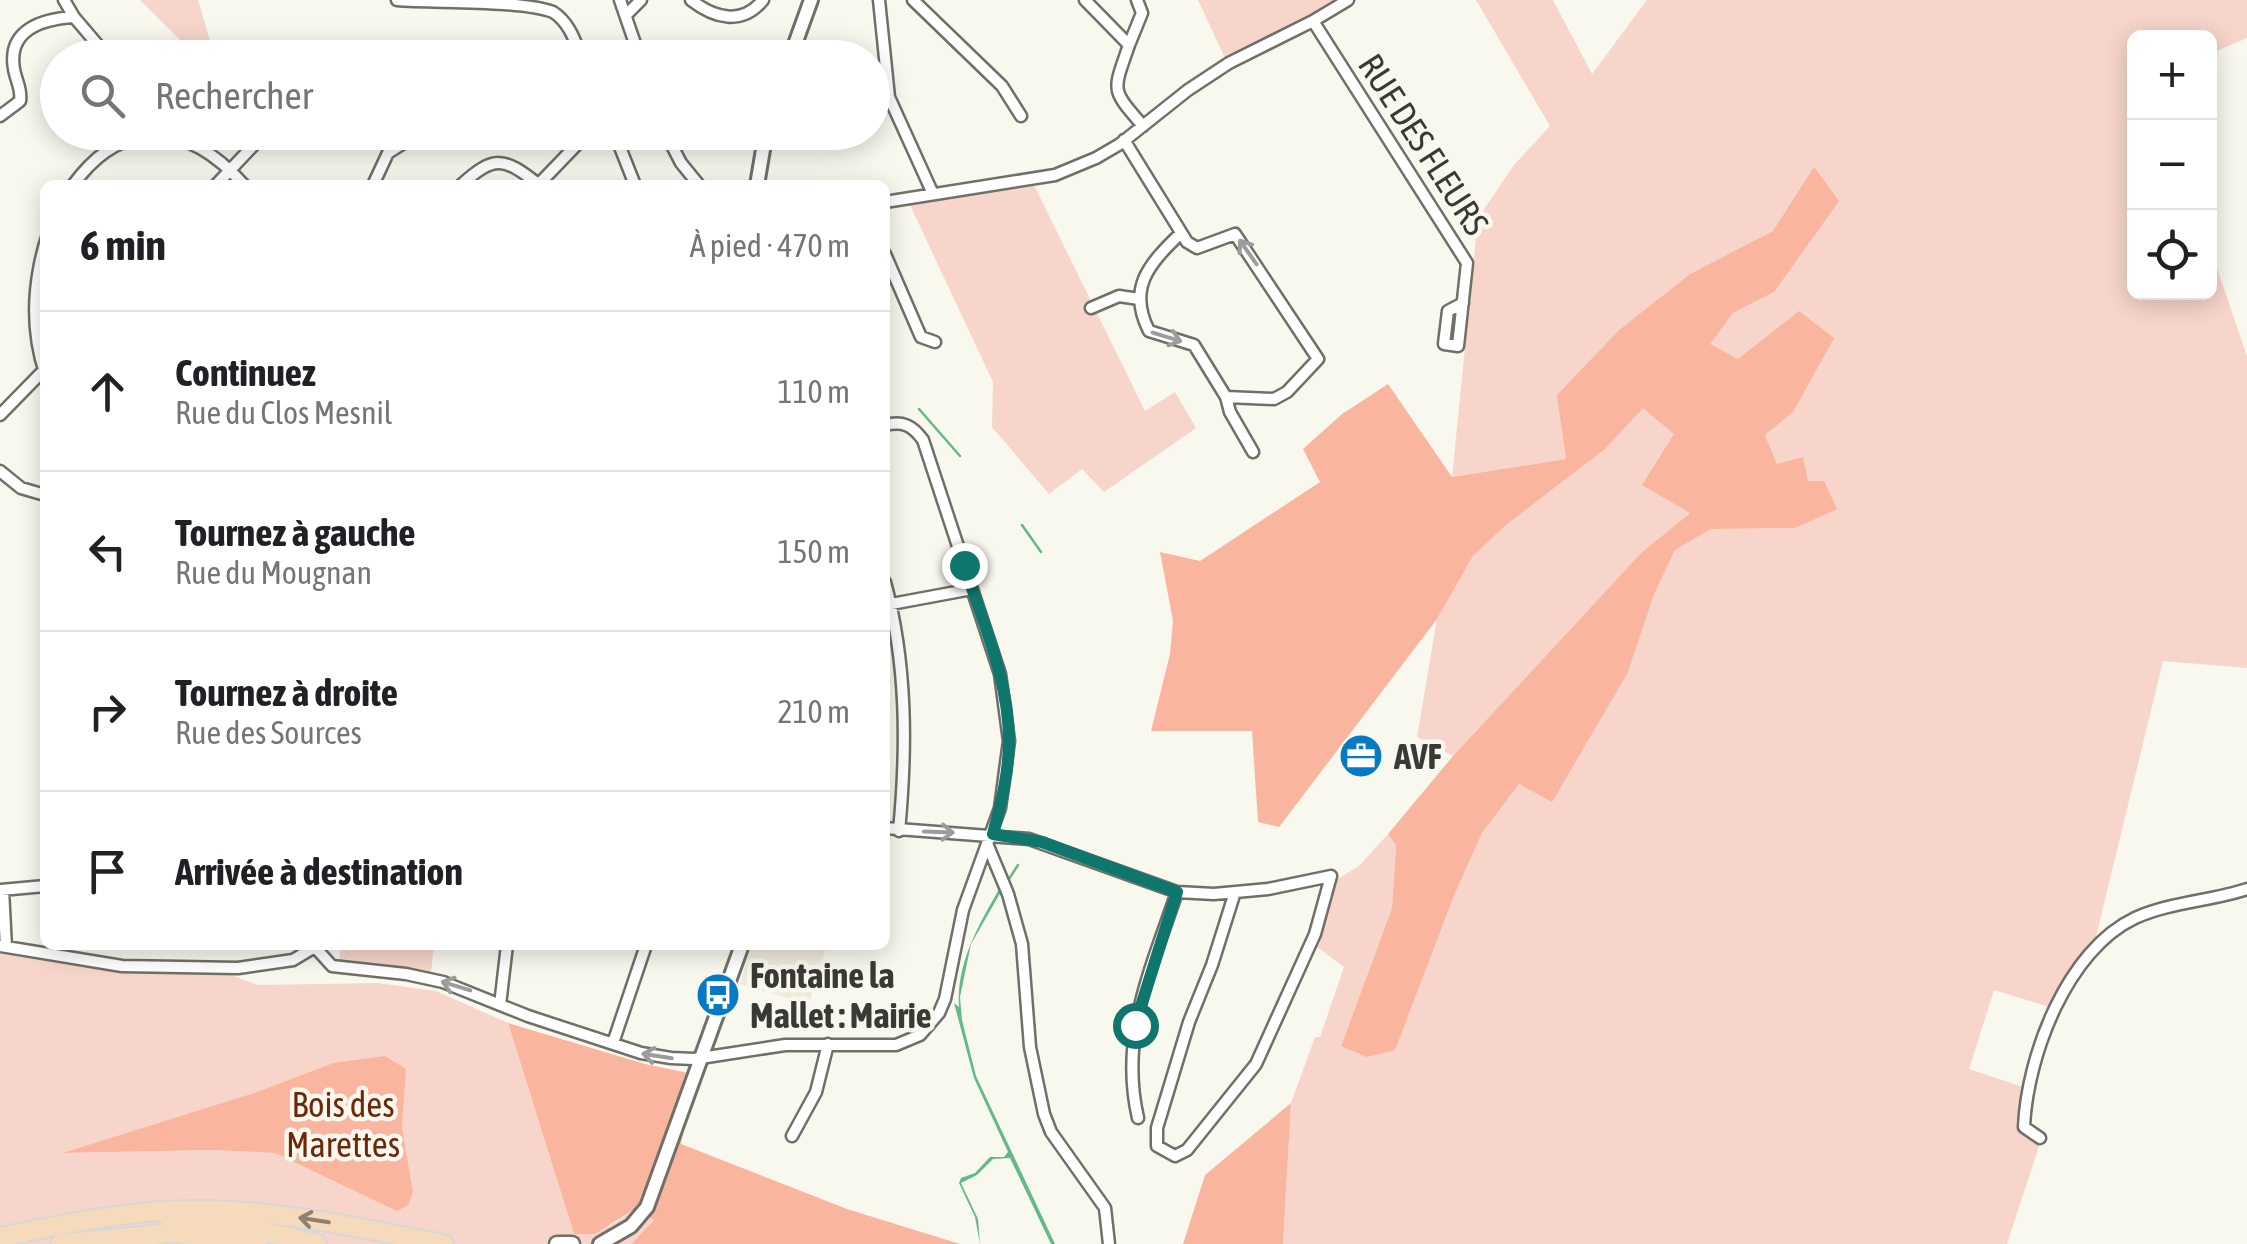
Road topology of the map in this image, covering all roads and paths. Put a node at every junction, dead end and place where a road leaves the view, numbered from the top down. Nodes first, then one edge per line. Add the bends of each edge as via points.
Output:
1 (64, 0) edge
2 (397, 0) edge
3 (620, 0) edge
4 (641, 0) edge
5 (691, 0) edge
6 (764, 0) edge
7 (812, 0) edge
8 (879, 0) edge
9 (913, 0) edge
10 (1084, 0) edge
11 (1136, 0) edge
12 (1348, 0) edge
13 (627, 14) junction
14 (74, 18) junction
15 (1313, 21) junction
16 (93, 40) edge
17 (573, 40) edge
18 (635, 40) edge
19 (797, 40) edge
20 (883, 40) edge
21 (1128, 45) junction
22 (890, 99) edge
23 (0, 116) edge
24 (1021, 116) dead end
25 (1143, 126) junction
26 (1124, 140) junction
27 (204, 150) edge
28 (249, 150) edge
29 (394, 150) edge
30 (571, 150) edge
31 (621, 150) edge
32 (674, 150) edge
33 (763, 150) edge
34 (230, 170) junction
35 (221, 180) edge
36 (239, 180) edge
37 (375, 180) edge
38 (467, 180) edge
39 (533, 180) edge
40 (542, 180) edge
41 (632, 180) edge
42 (695, 180) edge
43 (759, 180) edge
44 (933, 194) junction
45 (890, 201) edge
46 (1180, 234) junction
47 (890, 266) edge
48 (1139, 299) junction
49 (1462, 302) dead end
50 (1091, 308) dead end
51 (934, 342) dead end
52 (33, 360) dead end
53 (40, 367) edge
54 (40, 375) edge
55 (1226, 397) junction
56 (0, 415) edge
57 (890, 424) edge
58 (1253, 452) dead end
59 (0, 471) edge
60 (40, 494) edge
61 (972, 589) junction
62 (890, 605) edge
63 (890, 614) edge
64 (890, 829) edge
65 (900, 831) junction
66 (993, 834) junction
67 (988, 846) junction
68 (40, 886) edge
69 (2247, 889) edge
70 (2, 890) edge
71 (1177, 892) junction
72 (1236, 892) junction
73 (3, 947) edge
74 (309, 950) edge
75 (319, 950) edge
76 (506, 950) edge
77 (644, 950) edge
78 (740, 950) edge
79 (500, 1004) junction
80 (613, 1043) junction
81 (828, 1044) junction
82 (703, 1058) junction
83 (1138, 1118) dead end
84 (792, 1136) dead end
85 (2040, 1138) dead end
86 (0, 1238) edge
87 (606, 1242) edge
88 (60, 1244) edge
89 (258, 1244) edge
90 (317, 1244) edge
91 (444, 1244) edge
92 (557, 1244) edge
93 (572, 1244) edge
94 (1109, 1244) edge

1 - 14 street
2 - 17 street via 530,4 564,21
3 - 13 street
4 - 13 street
5 - 6 street via 734,18
7 - 19 street
8 - 20 street
9 - 24 street via 1002,86
10 - 21 street
11 - 21 street via 1142,13
12 - 15 street
13 - 18 street
14 - 16 street
14 - 23 street via 42,21 20,39 13,58 20,102
15 - 25 street via 1229,63
15 - 49 street, RUE DES FLEURS via 1467,263
21 - 25 street via 1115,86
22 - 44 street
25 - 26 street
26 - 44 street via 1055,176
26 - 46 street
27 - 34 street
28 - 34 street
29 - 37 street
30 - 40 street
31 - 41 street
32 - 42 street
33 - 43 street
34 - 35 street
34 - 36 street
38 - 39 street via 481,166 500,162
44 - 45 street
46 - 48 street via 1151,262
55 -> 46 street via 1274,399 1318,358 1235,234 1196,248
47 - 51 street via 921,337
48 - 50 street via 1119,296
48 -> 55 street via 1149,331 1194,345
52 - 53 street
54 - 56 street
55 - 58 street
57 - 61 street via 910,425 923,440
59 - 60 street
61 - 62 street
61 - 66 street via 1006,706 1007,777
63 - 65 street via 904,722
64 - 65 street
65 -> 66 street
66 - 67 street
66 - 71 street via 1042,842
67 - 81 street via 963,910 944,999 930,1026 896,1045
67 - 94 street via 1022,944 1030,1047 1044,1114 1106,1208
68 - 70 street
69 - 85 street via 2140,916 2094,949 2042,1039 2024,1127
70 - 73 street
71 - 72 street
71 - 83 street via 1135,1025 1130,1061
72 - 72 street via 1158,1128 1157,1146 1168,1155 1187,1150 1256,1064 1315,934 1330,876
73 - 74 street via 122,966 238,968 293,960
79 -> 75 street via 425,978 332,966
76 - 79 street
77 - 80 street
78 - 82 street
79 - 80 street
82 -> 80 street via 657,1057
81 - 82 street
81 - 84 street via 816,1092
82 - 87 street via 646,1207
86 - 90 highway via 188,1222
91 -> 86 highway via 254,1212 194,1210 87,1220
88 - 89 highway via 173,1234
92 - 93 main road

